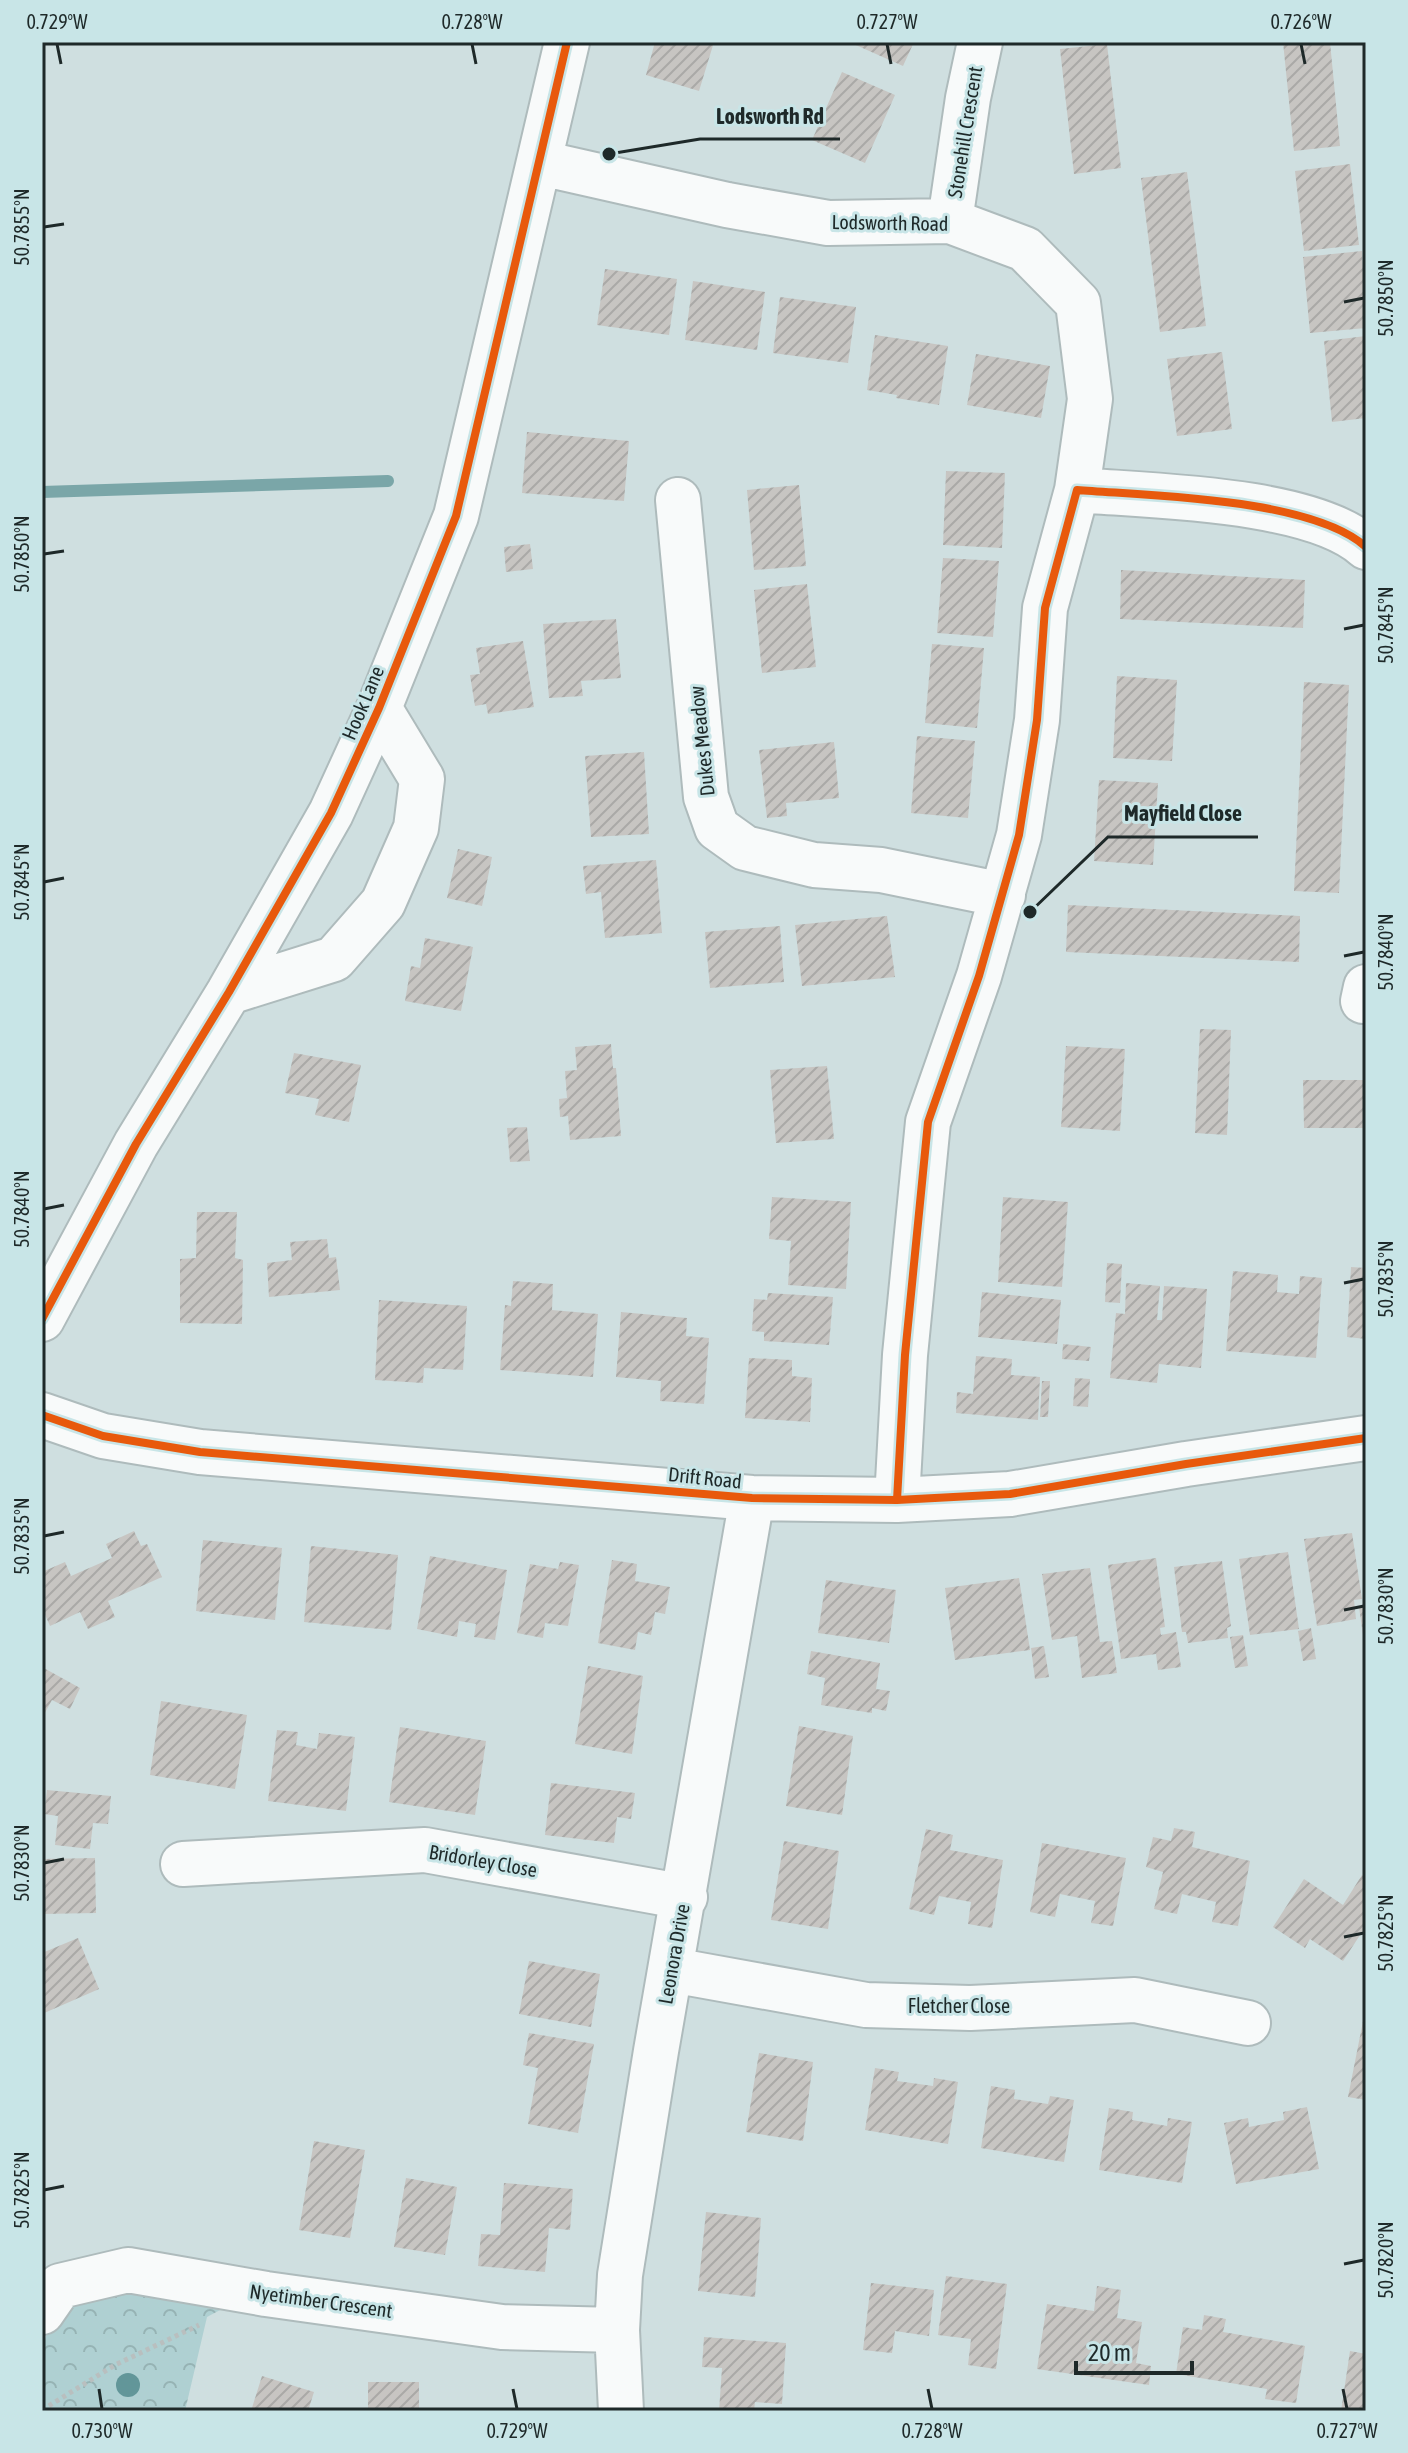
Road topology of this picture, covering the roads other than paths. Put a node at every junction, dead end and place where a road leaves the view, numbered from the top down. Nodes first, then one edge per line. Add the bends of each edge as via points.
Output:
1 (567, 42) edge
2 (980, 42) edge
3 (541, 163) junction
4 (950, 221) junction
5 (1077, 490) junction
6 (678, 500) dead end
7 (1361, 534) edge
8 (379, 708) junction
9 (1003, 895) junction
10 (229, 992) junction
11 (42, 1319) edge
12 (42, 1415) edge
13 (1366, 1438) edge
14 (752, 1498) junction
15 (897, 1500) junction
16 (183, 1864) dead end
17 (685, 1897) junction
18 (672, 1970) junction
19 (1248, 2023) dead end
20 (42, 2312) edge
21 (617, 2330) junction
22 (621, 2411) edge

1 - 3 street, Hook Lane
2 - 4 street, Stonehill Crescent
3 - 4 street, Lodsworth Road via 828,223
3 - 8 street, Hook Lane via 456,516
4 - 5 street, Lodsworth Road via 1025,249 1078,303 1090,399
5 - 7 street via 1236,503
5 - 9 street, Lodsworth Road via 1045,608 1037,720 1019,835
6 - 9 street, Dukes Meadow via 706,797 717,828 745,848 814,865 881,870
8 - 10 street, Hook Lane via 331,813
8 - 10 street via 422,779 416,828 383,903 334,959
9 - 15 street, Lodsworth Road via 928,1122
10 - 11 street, Hook Lane via 136,1144
12 - 14 street, Drift Road via 103,1436 200,1452
13 - 15 street, Drift Road via 1010,1494
14 - 15 street, Drift Road
14 - 17 street, Leonora Drive
16 - 17 street, Bridorley Close via 425,1850
17 - 18 street, Leonora Drive
18 - 19 street, Fletcher Close via 866,2005 970,2008 1135,2000
18 - 21 street, Leonora Drive via 620,2275
20 - 21 street, Nyetimber Crescent via 60,2286 128,2270 502,2327
21 - 22 street, Leonora Drive

